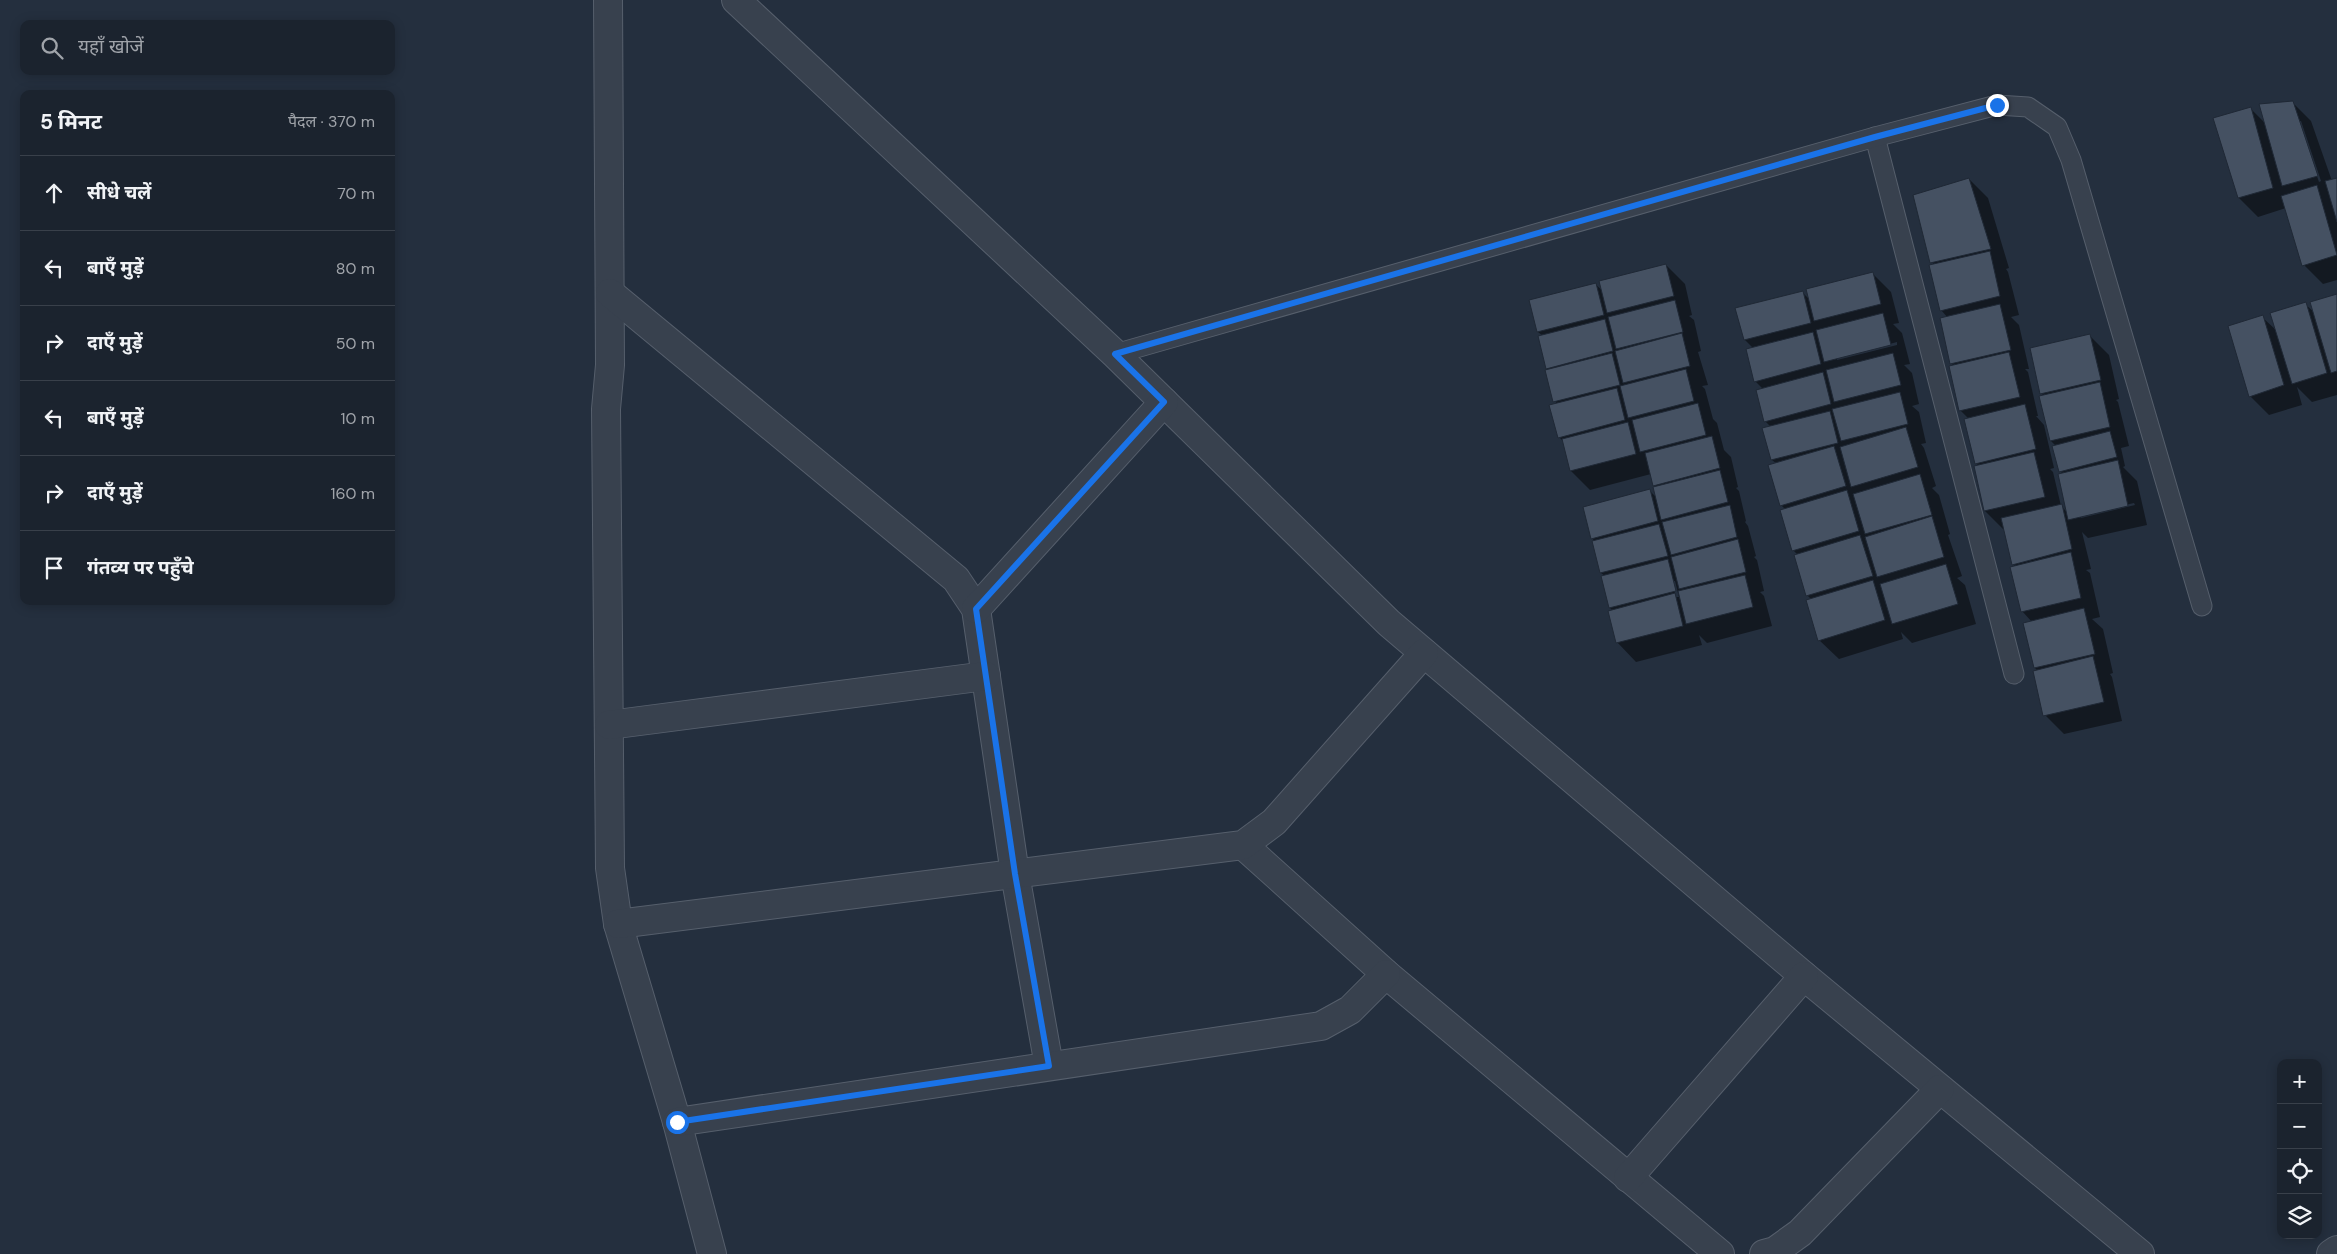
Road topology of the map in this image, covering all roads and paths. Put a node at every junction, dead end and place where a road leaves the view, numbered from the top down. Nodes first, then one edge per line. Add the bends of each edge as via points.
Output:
1 (608, 0) edge
2 (736, 0) edge
3 (1875, 137) junction
4 (610, 293) junction
5 (1115, 354) junction
6 (1164, 402) junction
7 (2202, 606) dead end
8 (976, 609) junction
9 (1424, 653) junction
10 (2014, 674) dead end
11 (986, 676) junction
12 (609, 725) junction
13 (1243, 845) junction
14 (1015, 874) junction
15 (618, 924) junction
16 (1386, 974) junction
17 (1804, 976) junction
18 (1049, 1066) junction
19 (1940, 1089) junction
20 (677, 1122) junction
21 (1628, 1178) junction
22 (2337, 1250) edge
23 (712, 1254) edge
24 (1720, 1254) edge
25 (1764, 1254) edge
26 (2140, 1254) edge
27 (2331, 1254) edge

1 - 4 street
2 - 5 street
3 - 5 lane
3 - 7 lane via 1997,105 2028,107 2057,127 2071,160
3 - 10 lane
4 - 8 street via 956,579
4 - 12 street via 606,409
5 - 6 street
6 - 8 street
6 - 9 street via 1389,623
8 - 11 street
9 - 13 street via 1274,822
9 - 17 street
11 - 12 street
11 - 14 street
12 - 15 street via 610,868
13 - 14 street
13 - 16 street
14 - 15 street
14 - 18 street
15 - 20 street
16 - 18 street via 1350,1010 1321,1026
16 - 21 street
17 - 19 street
17 - 21 street
18 - 20 street
19 - 25 street via 1800,1233 1775,1251
19 - 26 street
20 - 23 street
21 - 24 street
22 - 27 street

